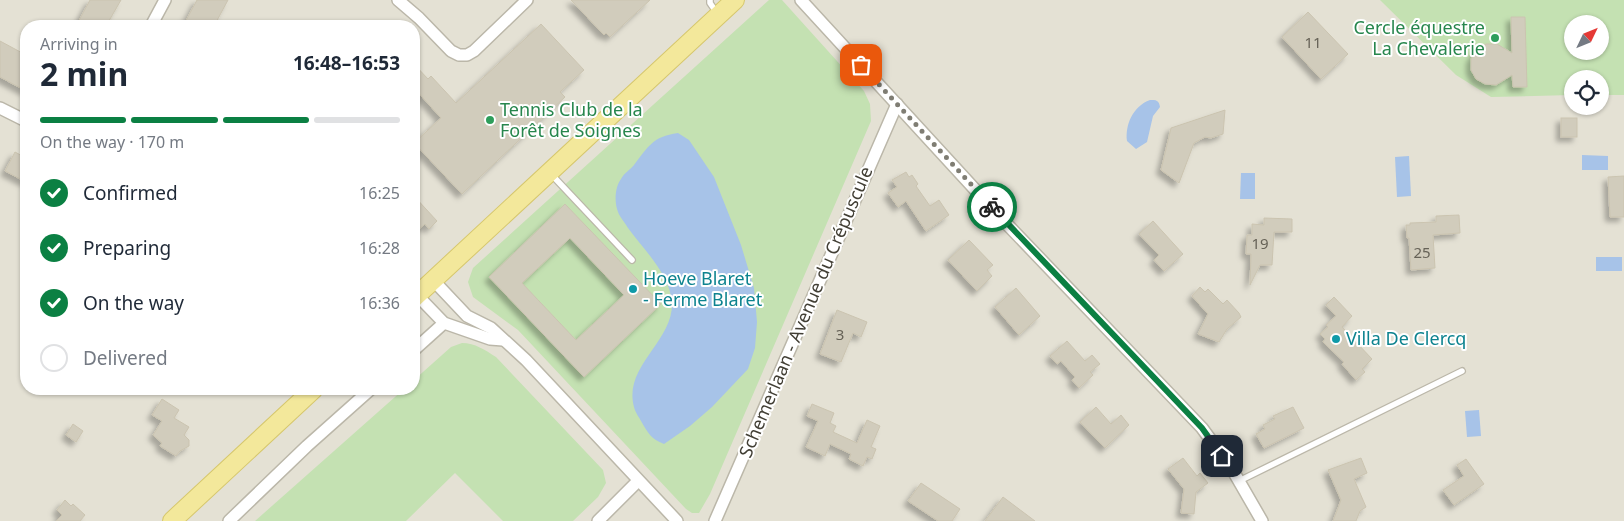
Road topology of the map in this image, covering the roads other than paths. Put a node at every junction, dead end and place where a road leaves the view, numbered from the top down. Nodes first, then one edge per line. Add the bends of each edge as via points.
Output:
1 (165, 0) edge
2 (398, 0) edge
3 (527, 0) edge
4 (710, 0) edge
5 (735, 0) edge
6 (801, 0) edge
7 (718, 16) junction
8 (154, 20) edge
9 (897, 104) junction
10 (0, 108) edge
11 (20, 119) edge
12 (549, 172) junction
13 (632, 260) dead end
14 (433, 280) junction
15 (420, 292) edge
16 (420, 301) edge
17 (444, 324) junction
18 (503, 340) junction
19 (420, 345) edge
20 (1462, 371) dead end
21 (308, 395) edge
22 (363, 395) edge
23 (638, 481) junction
24 (1239, 481) junction
25 (172, 521) edge
26 (229, 521) edge
27 (598, 521) edge
28 (677, 521) edge
29 (715, 521) edge
30 (1262, 521) edge

1 - 8 street
2 - 3 street via 420,18 450,51 459,55 474,52
4 - 7 lane
5 - 7 main road
6 - 9 street
7 - 12 main road
9 - 24 street via 1202,428
9 - 29 street, Schemerlaan - Avenue du Crépuscule
10 - 11 street
12 - 13 lane
12 - 14 main road
14 - 15 main road
14 - 18 street via 467,316 491,328
16 - 17 street
17 - 18 street
17 - 19 street
18 - 23 street via 526,360
20 - 24 lane
21 - 25 main road
22 - 26 street
23 - 27 street
23 - 28 street
24 - 30 street

